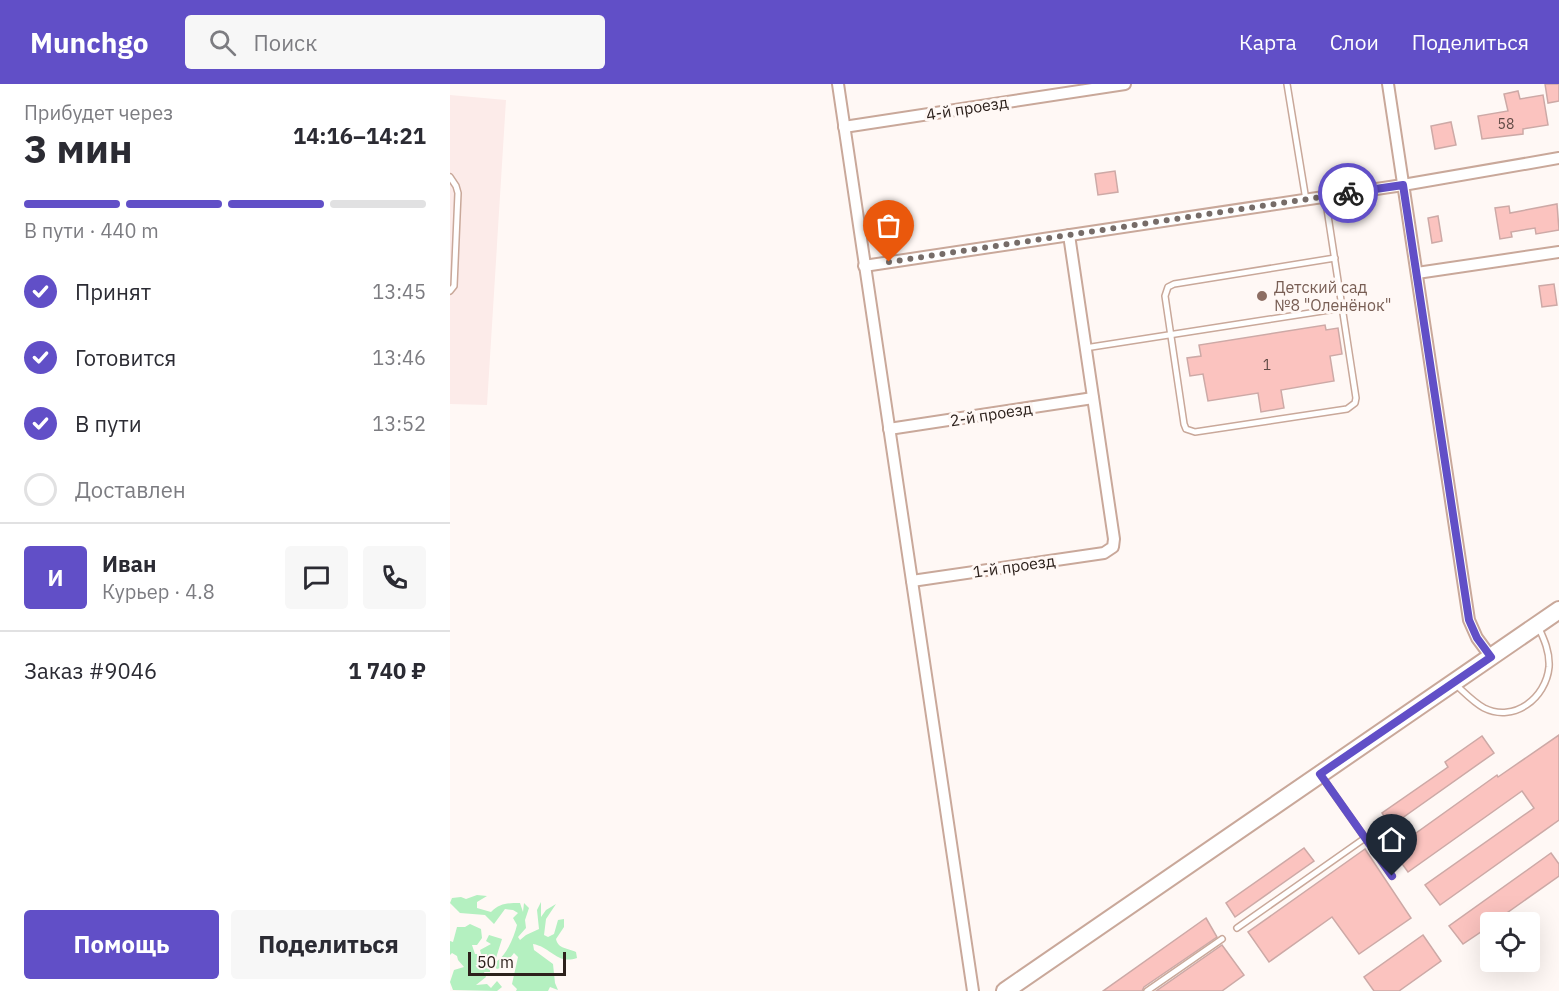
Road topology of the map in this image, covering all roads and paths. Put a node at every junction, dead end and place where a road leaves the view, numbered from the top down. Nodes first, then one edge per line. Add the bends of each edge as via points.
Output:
1 (838, 84) edge
2 (1125, 84) edge
3 (1287, 84) edge
4 (1388, 84) edge
5 (844, 127) junction
6 (1559, 158) edge
7 (450, 177) edge
8 (1403, 185) junction
9 (1325, 196) junction
10 (1306, 200) junction
11 (1069, 235) junction
12 (1559, 252) edge
13 (1335, 258) junction
14 (864, 266) junction
15 (1417, 273) junction
16 (450, 291) edge
17 (1342, 308) junction
18 (1171, 334) junction
19 (1085, 348) junction
20 (1093, 398) junction
21 (889, 429) junction
22 (912, 581) junction
23 (1559, 610) edge
24 (1538, 625) junction
25 (1491, 657) junction
26 (1453, 683) junction
27 (1320, 774) junction
28 (1365, 838) junction
29 (1392, 876) dead end
30 (1237, 928) dead end
31 (1222, 939) dead end
32 (973, 991) edge
33 (1005, 991) edge
34 (1147, 991) edge

1 - 5 street
2 - 5 street, 4-й проезд
3 - 10 lane
4 - 8 street
5 - 14 street
6 - 8 street
7 - 16 lane via 458,194 454,286
8 - 9 street
8 - 15 street
9 - 10 street
9 - 13 lane
10 - 11 street
11 - 14 street
11 - 19 street
12 - 15 street
13 - 17 lane
13 - 18 lane via 1174,284 1165,296
14 - 21 street
15 - 25 street via 1469,620
17 - 18 lane
17 - 18 lane via 1356,398 1355,404 1347,409 1191,431 1184,424
18 - 19 lane
19 - 20 street
20 - 21 street, 2-й проезд
20 - 22 street, 1-й проезд via 1113,547 1104,553
21 - 22 street
22 - 32 street
23 - 24 main road
24 - 25 main road
24 - 26 lane via 1545,640 1549,668 1534,700 1515,710 1494,711
25 - 26 main road
26 - 27 main road
27 - 28 lane
27 - 33 main road
28 - 29 lane
28 - 30 lane
31 - 34 lane

